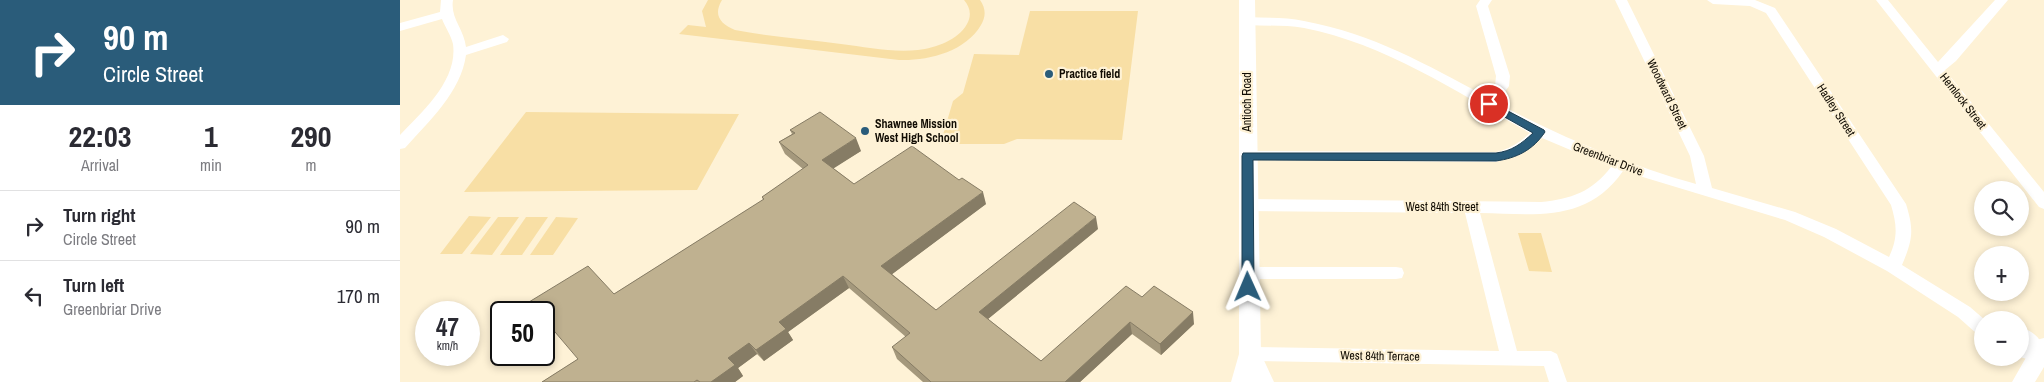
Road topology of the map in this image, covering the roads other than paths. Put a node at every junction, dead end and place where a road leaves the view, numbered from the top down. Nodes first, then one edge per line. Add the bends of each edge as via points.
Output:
1 (1247, 0) edge
2 (1486, 0) edge
3 (1621, 0) edge
4 (1714, 0) edge
5 (1882, 0) edge
6 (2002, 0) edge
7 (446, 7) edge
8 (1248, 22) junction
9 (400, 27) edge
10 (503, 39) dead end
11 (459, 53) junction
12 (1938, 69) junction
13 (1489, 104) junction
14 (1540, 132) junction
15 (400, 144) edge
16 (1247, 156) junction
17 (1620, 165) junction
18 (1705, 191) junction
19 (2044, 203) edge
20 (1247, 205) junction
21 (1471, 207) junction
22 (1893, 266) junction
23 (1248, 272) junction
24 (1396, 273) dead end
25 (1964, 312) junction
26 (1974, 316) edge
27 (1974, 321) edge
28 (2029, 341) edge
29 (2037, 353) edge
30 (1250, 354) junction
31 (1510, 358) junction
32 (1242, 382) edge
33 (1263, 382) edge
34 (1558, 382) edge
35 (2024, 382) edge

1 - 8 main road, Antioch Road
2 - 13 street via 1482,6 1503,76 1502,86
3 - 18 street, Woodward Street via 1697,156
4 - 22 street, Hadley Street via 1750,0 1763,3 1771,10 1898,204 1905,237
5 - 12 street, Hemlock Street
6 - 12 street
7 - 9 street
7 - 11 street
8 - 13 street, Greenbriar Drive via 1302,24 1345,34 1416,64
8 - 16 main road, Antioch Road
10 - 11 street
11 - 15 street via 454,76 442,95
12 - 19 street, Hemlock Street
13 - 14 street, Greenbriar Drive
14 - 16 street via 1525,147 1510,155 1496,157
14 - 17 street, Greenbriar Drive
16 - 20 main road, Antioch Road
17 - 18 street, Greenbriar Drive
17 - 21 street, West 84th Street via 1598,192 1582,201 1541,208
18 - 22 street, Greenbriar Drive via 1790,216
20 - 21 street, West 84th Street
20 - 23 main road, Antioch Road
21 - 31 street
22 - 25 street, Greenbriar Drive
23 - 24 street
23 - 30 main road, Antioch Road
25 - 26 street, Greenbriar Drive
25 - 27 street, Greenbriar Drive
28 - 29 street
29 - 35 main road
30 - 31 street, West 84th Terrace
30 - 32 main road, Antioch Road
30 - 33 main road, Antioch Road
31 - 34 street via 1552,359

